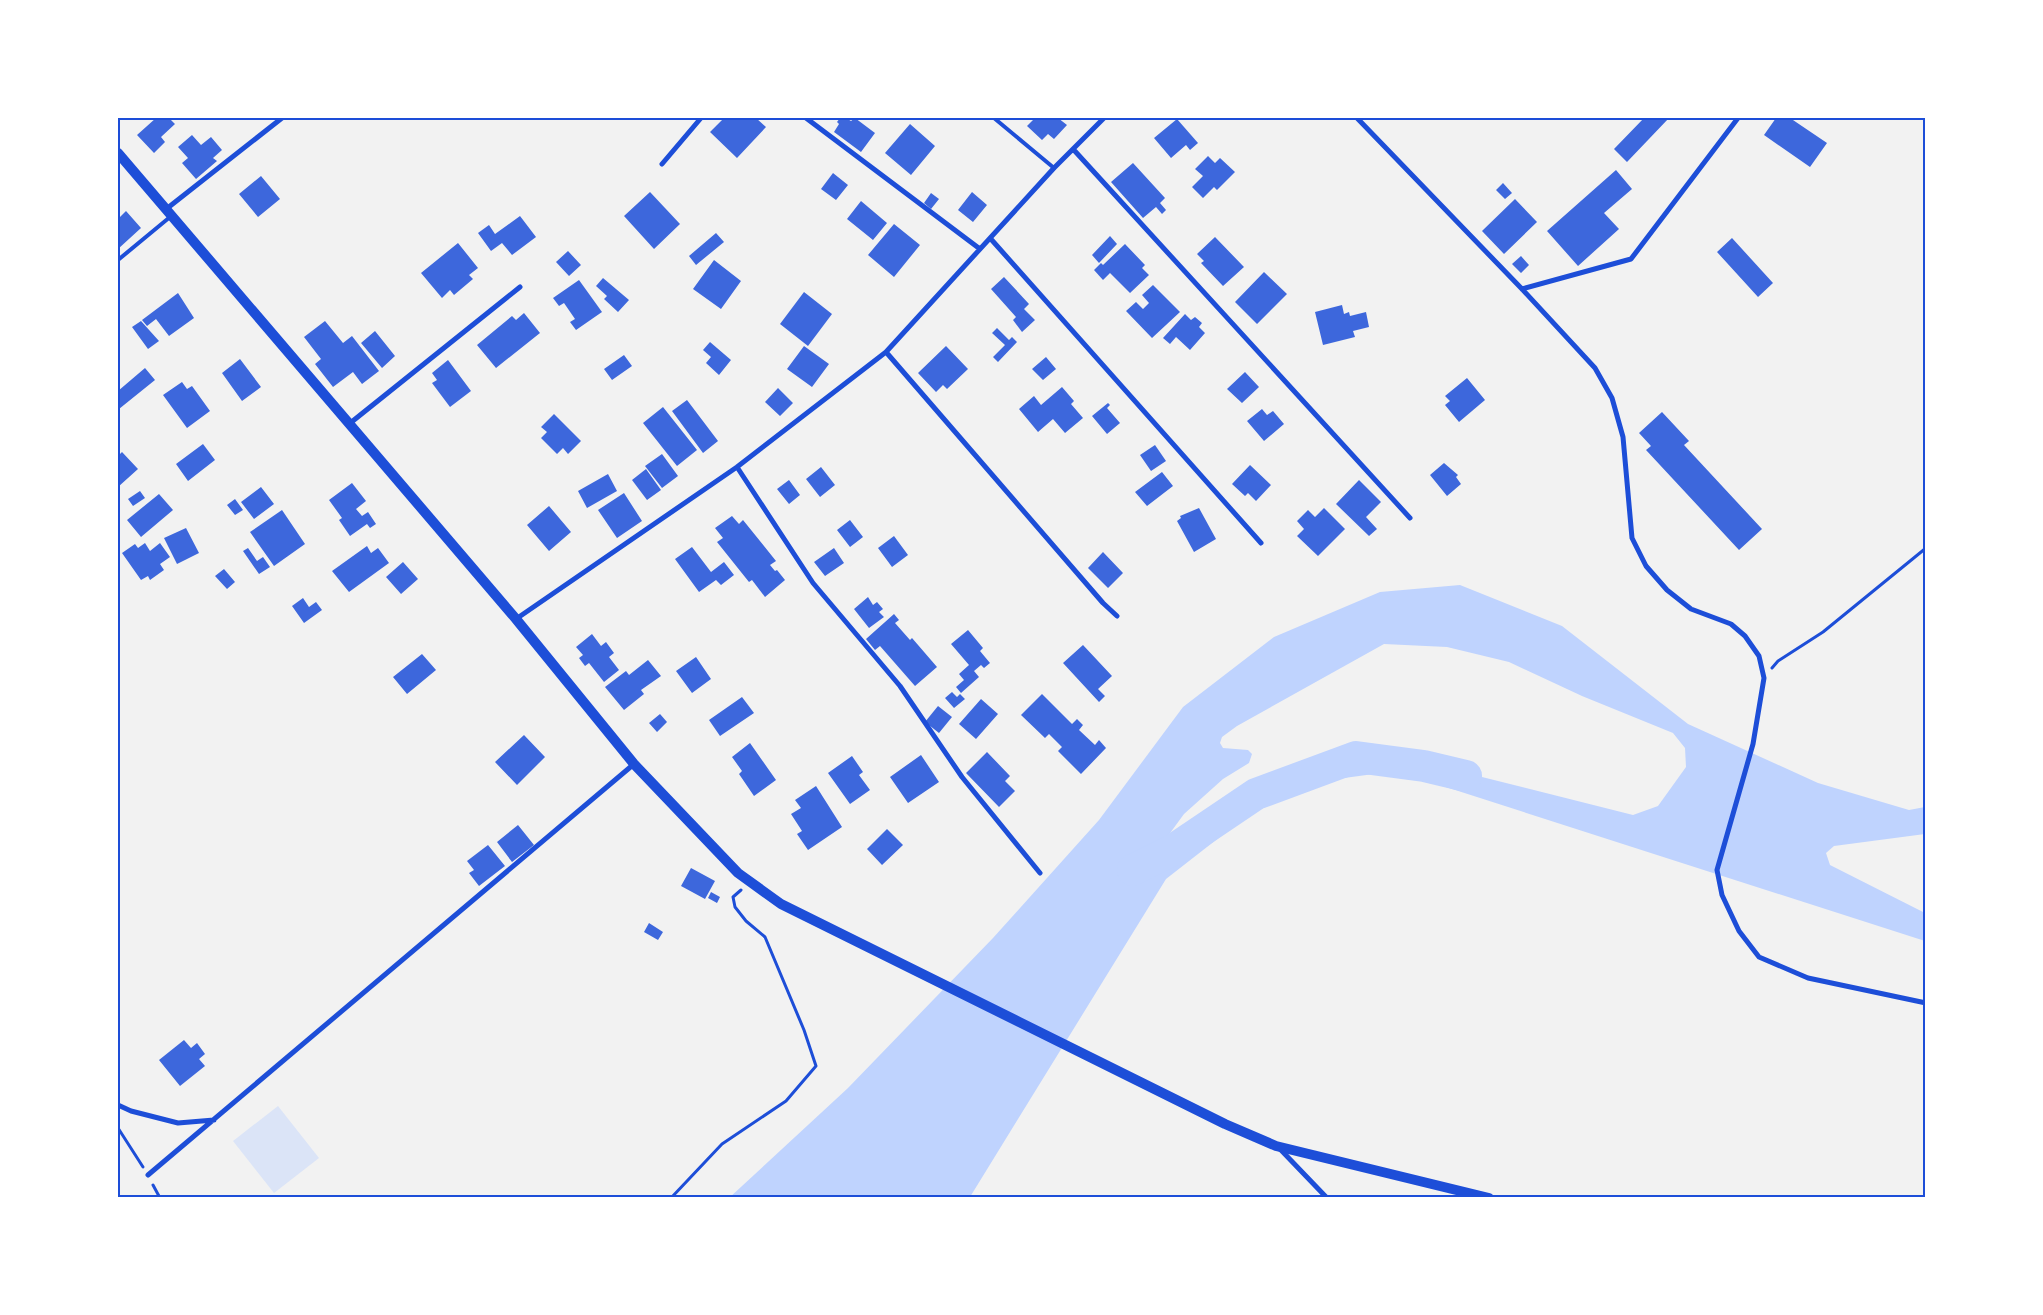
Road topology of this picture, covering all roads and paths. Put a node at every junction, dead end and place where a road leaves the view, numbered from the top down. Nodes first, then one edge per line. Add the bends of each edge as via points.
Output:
1 (282, 118) edge
2 (701, 118) edge
3 (806, 118) edge
4 (994, 118) edge
5 (1104, 118) edge
6 (1356, 118) edge
7 (1738, 118) edge
8 (1073, 149) junction
9 (118, 154) edge
10 (662, 164) dead end
11 (1054, 168) junction
12 (168, 213) junction
13 (990, 238) junction
14 (980, 249) junction
15 (118, 260) edge
16 (520, 287) dead end
17 (1522, 289) junction
18 (886, 352) junction
19 (349, 424) junction
20 (737, 467) junction
21 (1410, 518) dead end
22 (1261, 543) dead end
23 (1926, 548) edge
24 (1116, 616) dead end
25 (516, 619) junction
26 (1764, 678) junction
27 (634, 764) junction
28 (1040, 873) dead end
29 (738, 892) dead end
30 (1926, 1003) edge
31 (118, 1105) edge
32 (215, 1120) junction
33 (118, 1128) edge
34 (1276, 1146) junction
35 (148, 1175) junction
36 (160, 1198) edge
37 (671, 1198) edge
38 (1327, 1198) edge
39 (1489, 1198) edge

1 - 12 street
2 - 10 street
3 - 14 street
4 - 11 lane
5 - 8 street
6 - 17 street
7 - 17 street via 1631,259
8 - 11 street
8 - 21 street
9 - 12 main road
11 - 13 street
12 - 15 lane
12 - 19 main road
13 - 14 street
13 - 22 street
14 - 18 street
16 - 19 street
17 - 26 street via 1595,368 1612,398 1623,437 1632,538 1646,566 1667,590 1691,609 1731,624 1745,636 1759,656
18 - 20 street
18 - 24 street
19 - 25 main road
20 - 25 street
20 - 28 street via 813,583 900,686 962,778
23 - 26 path via 1823,632 1778,661
25 - 27 main road
26 - 30 street via 1753,744 1717,870 1722,894 1735,924 1759,957 1808,978
27 - 32 street
27 - 34 main road via 738,873 781,904 1225,1124
29 - 37 path via 733,896 735,907 765,937 816,1066 786,1101 722,1144
31 - 32 street via 178,1123
32 - 35 street
33 - 35 path
34 - 38 street
34 - 39 main road
35 - 36 path

